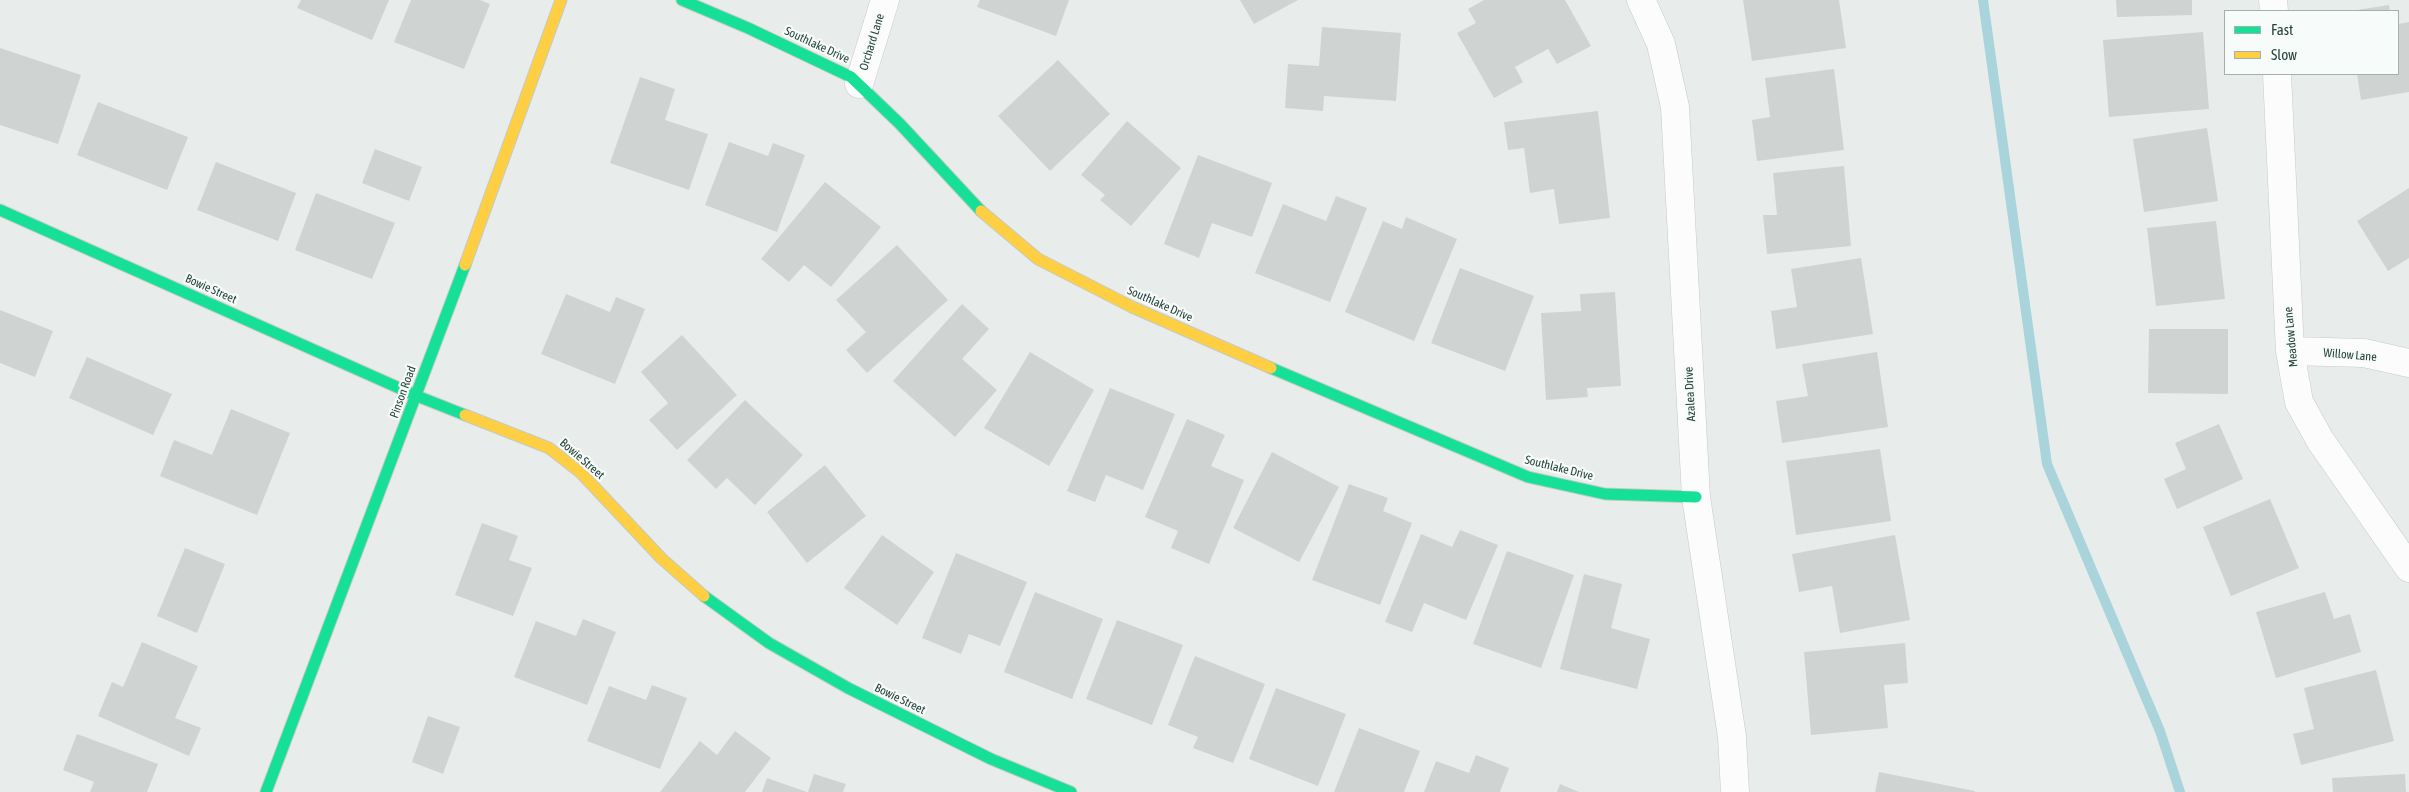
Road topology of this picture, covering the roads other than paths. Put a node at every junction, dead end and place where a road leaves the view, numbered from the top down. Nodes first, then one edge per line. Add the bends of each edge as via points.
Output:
1 (561, 0) edge
2 (682, 0) edge
3 (885, 0) edge
4 (1640, 0) edge
5 (2277, 75) edge
6 (859, 84) junction
7 (0, 210) edge
8 (2290, 351) junction
9 (2409, 363) edge
10 (417, 396) junction
11 (1696, 497) junction
12 (2409, 568) edge
13 (266, 792) edge
14 (1071, 792) edge
15 (1735, 792) edge

1 - 10 street, Pinson Road
2 - 6 street, Southlake Drive via 843,73
3 - 6 street, Orchard Lane
4 - 11 street, Azalea Drive via 1660,44 1675,107
5 - 8 street, Meadow Lane
6 - 11 street, Southlake Drive via 979,210 1038,259 1132,307 1528,477 1605,494
7 - 10 street, Bowie Street
8 - 9 street, Willow Lane via 2364,354
8 - 12 street, Meadow Lane via 2299,402 2320,440
10 - 13 street, Pinson Road
10 - 14 street, Bowie Street via 550,448 582,474 701,594 769,643 848,688 991,759
11 - 15 street, Azalea Drive via 1732,737

